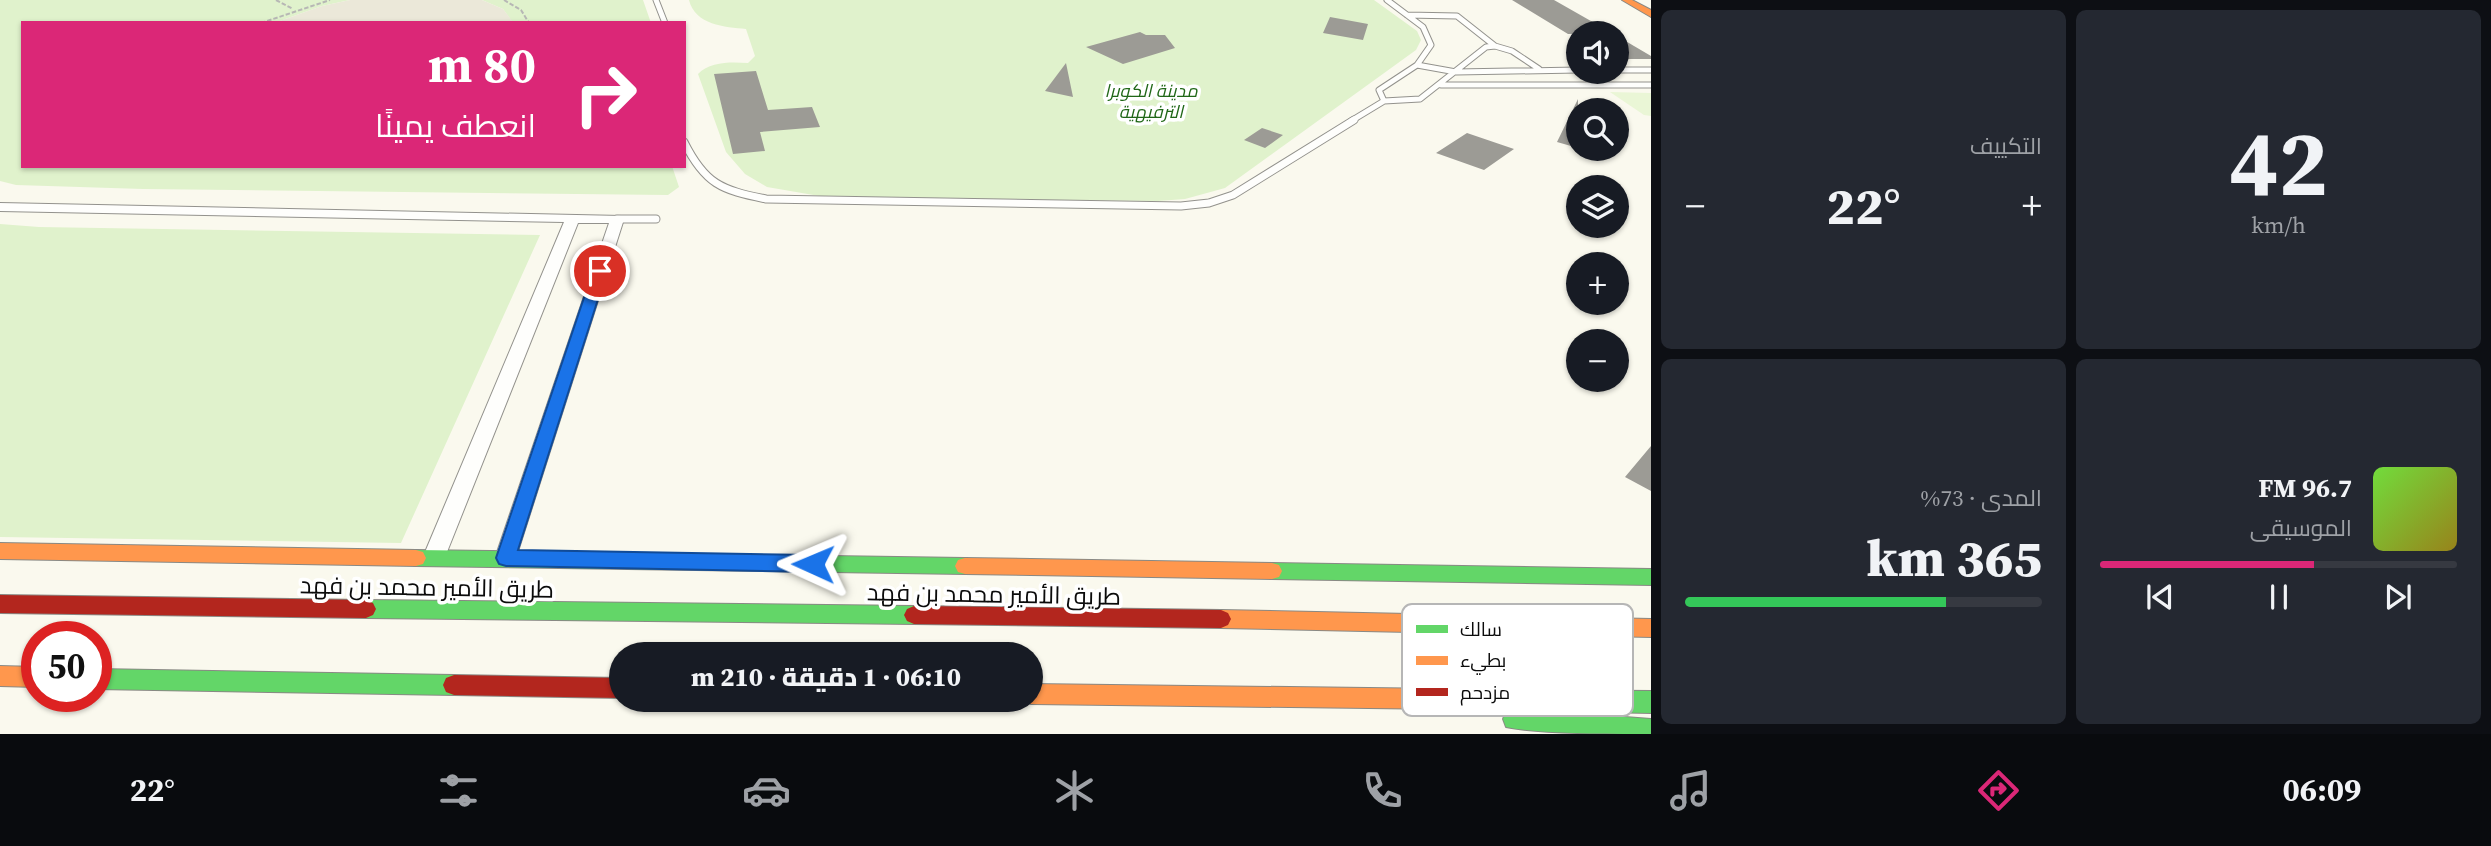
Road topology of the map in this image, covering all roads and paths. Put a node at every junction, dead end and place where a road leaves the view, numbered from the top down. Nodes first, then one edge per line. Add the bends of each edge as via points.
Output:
1 (276, 0) edge
2 (330, 0) edge
3 (504, 0) edge
4 (656, 0) edge
5 (1387, 0) edge
6 (1626, 0) edge
7 (295, 9) junction
8 (1651, 14) edge
9 (1407, 15) junction
10 (266, 21) edge
11 (527, 21) edge
12 (664, 21) edge
13 (1495, 46) junction
14 (1417, 65) junction
15 (1541, 70) junction
16 (1566, 70) edge
17 (1629, 70) edge
18 (1651, 70) edge
19 (1456, 72) junction
20 (1441, 85) junction
21 (1651, 85) edge
22 (1384, 101) junction
23 (686, 146) edge
24 (0, 207) edge
25 (573, 218) junction
26 (617, 219) junction
27 (656, 219) dead end
28 (0, 551) edge
29 (434, 557) junction
30 (506, 558) junction
31 (1651, 577) edge
32 (0, 604) edge
33 (1633, 619) edge
34 (1651, 619) edge
35 (1361, 621) junction
36 (1402, 621) edge
37 (1402, 622) edge
38 (1633, 628) edge
39 (1651, 628) edge
40 (0, 676) edge
41 (21, 677) edge
42 (112, 679) edge
43 (609, 688) edge
44 (1043, 694) edge
45 (1205, 696) junction
46 (1402, 699) edge
47 (1633, 702) edge
48 (1651, 702) edge
49 (1402, 711) edge
50 (1498, 718) dead end
51 (1651, 730) edge

1 - 7 path
2 - 7 path
3 - 11 path via 522,10
4 - 12 lane
5 - 9 lane
6 - 8 main road
7 - 10 path
9 - 13 lane via 1457,16
9 - 14 lane via 1423,27 1431,46
13 - 15 lane
13 - 19 lane via 1486,47
14 - 19 lane
14 - 22 lane via 1379,89
15 - 16 lane
15 - 19 lane
17 - 18 lane
19 - 20 lane
20 - 21 lane
20 - 22 lane via 1420,99
22 - 23 lane via 1233,195 1181,206 766,199 706,179
24 - 25 street
25 - 26 street
25 - 29 street
26 - 27 lane
26 - 30 street
28 - 29 main road
29 - 30 main road
30 - 31 main road
32 - 35 main road, طريق الأمير محمد بن فهد
33 - 34 main road
35 - 36 main road
35 - 37 main road, طريق الأمير محمد بن فهد
38 - 39 main road, طريق الأمير محمد بن فهد
40 - 41 main road
42 - 43 main road
44 - 45 main road
45 - 46 main road
45 - 49 main road
47 - 48 main road
50 - 51 main road

